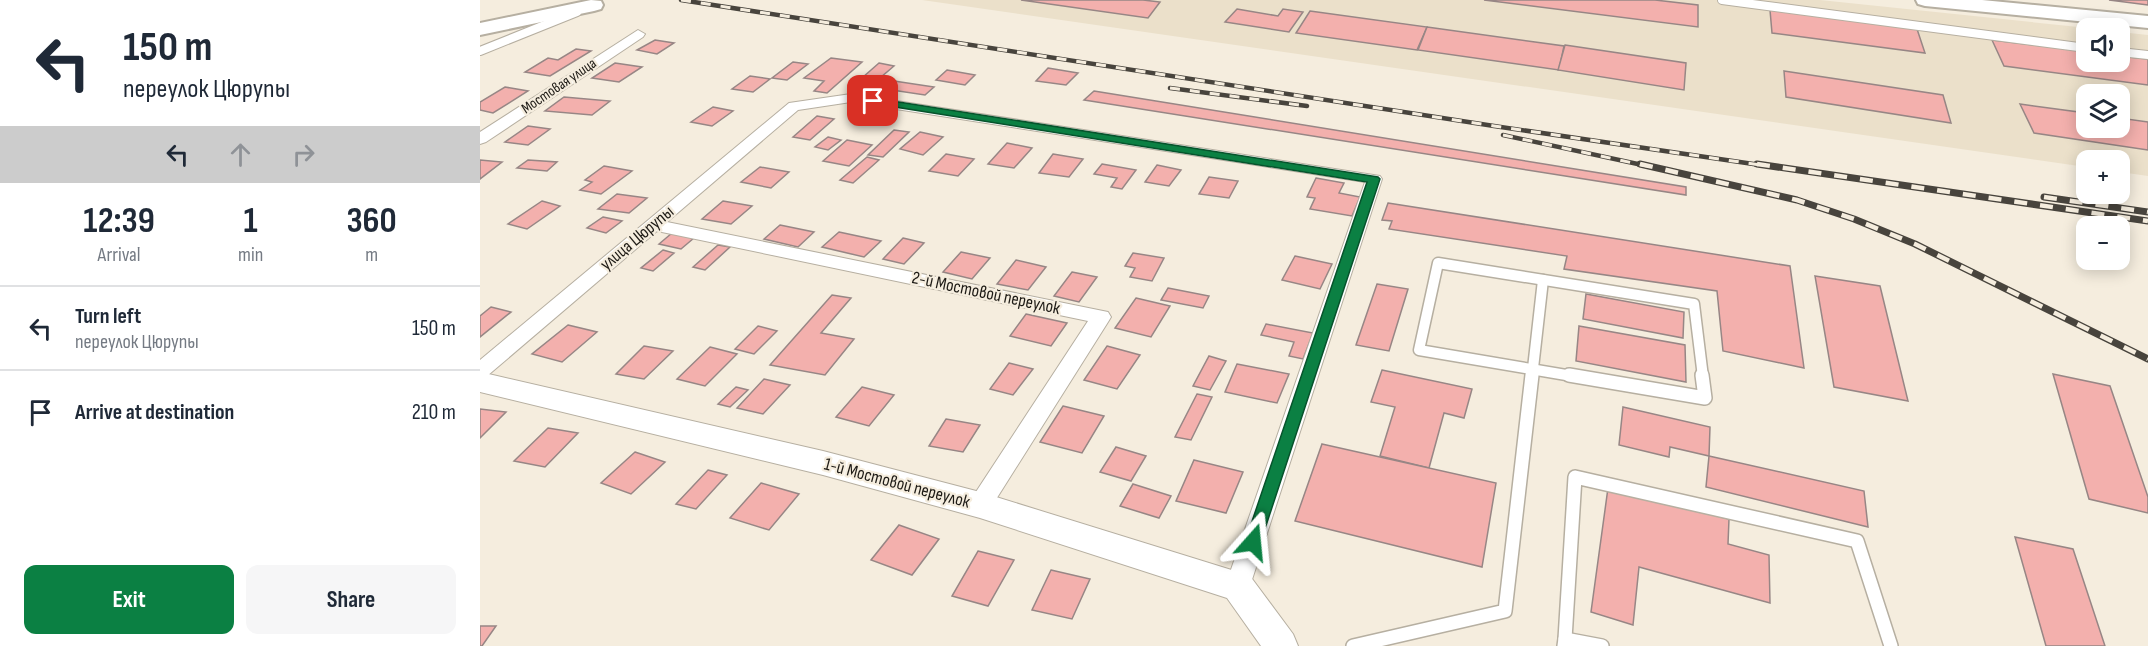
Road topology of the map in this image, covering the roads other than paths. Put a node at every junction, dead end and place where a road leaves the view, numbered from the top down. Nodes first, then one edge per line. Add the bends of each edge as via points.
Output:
1 (1722, 0) edge
2 (1925, 0) edge
3 (594, 5) joint
4 (2148, 22) edge
5 (480, 29) edge
6 (638, 34) dead end
7 (2076, 47) edge
8 (480, 51) edge
9 (2130, 53) edge
10 (2148, 55) edge
11 (480, 139) edge
12 (653, 225) junction
13 (1543, 280) junction
14 (1531, 369) junction
15 (480, 371) edge
16 (480, 382) edge
17 (980, 505) junction
18 (1238, 587) junction
19 (1565, 643) edge
20 (1281, 646) edge
21 (1353, 646) edge
22 (1602, 646) edge
23 (1891, 646) edge

1 - 7 lane
2 - 4 main road
3 - 5 main road
3 - 8 lane
6 - 11 street, Мостовая улица
9 - 10 lane
12 - 15 street, улица Цюрупы
12 - 17 street, 2-й Мостовой переулок via 1101,317
12 - 18 street, улица Цюрупы via 794,106 850,98 1374,179
13 - 14 lane
13 - 14 lane via 1438,263 1419,350
13 - 14 lane via 1694,304 1705,398
14 - 21 lane via 1505,611
16 - 17 street, 1-й Мостовой переулок via 823,463
17 - 18 street, 1-й Мостовой переулок
18 - 20 street
19 - 22 lane
19 - 23 lane via 1575,477 1857,541

